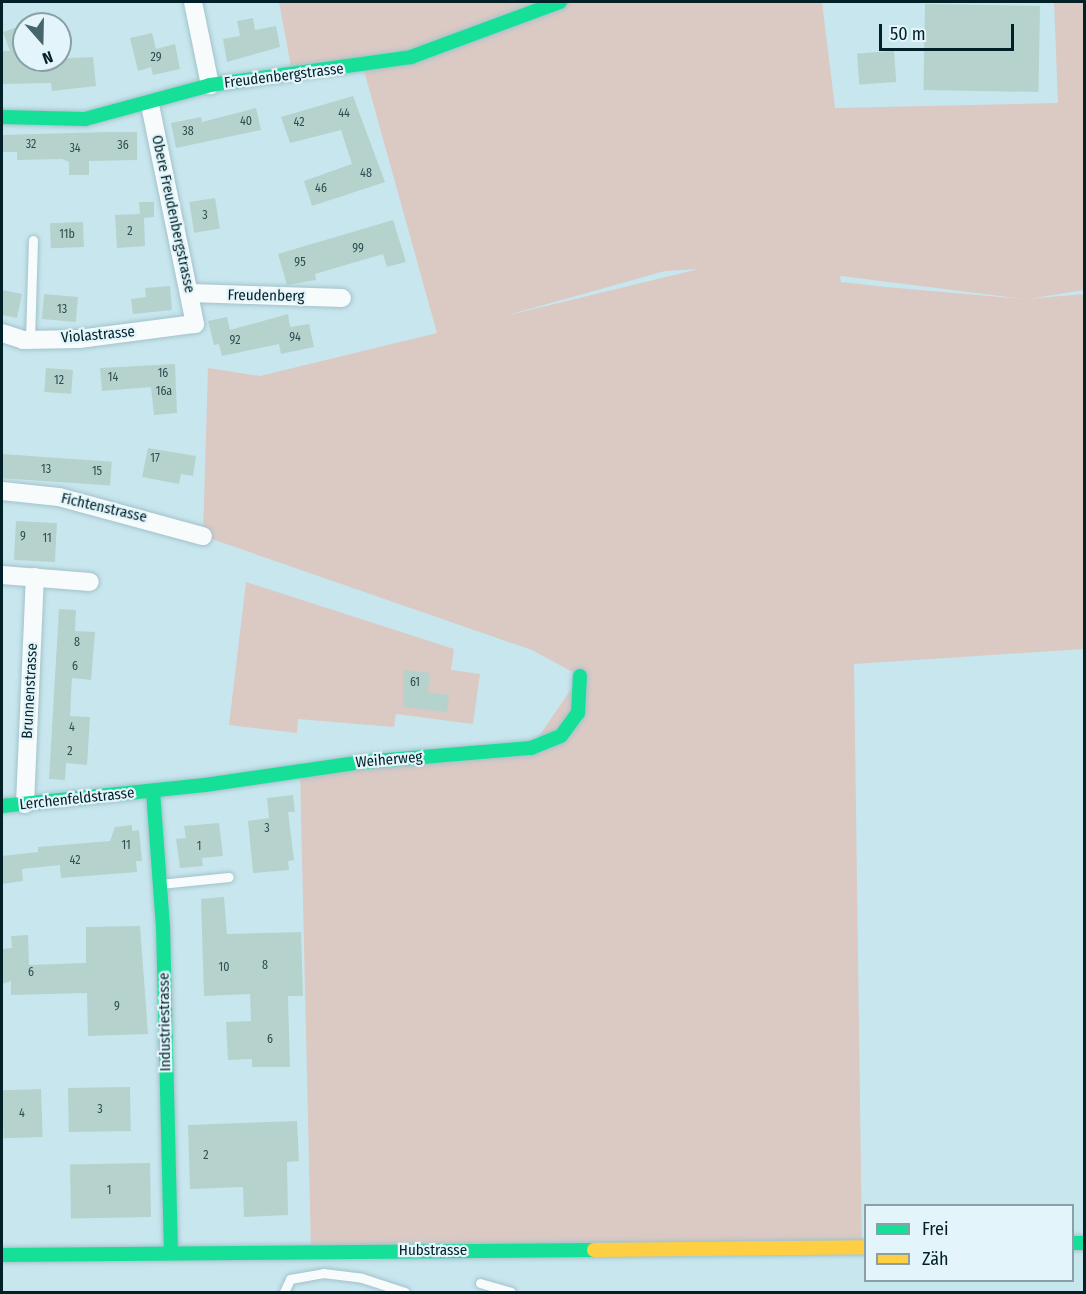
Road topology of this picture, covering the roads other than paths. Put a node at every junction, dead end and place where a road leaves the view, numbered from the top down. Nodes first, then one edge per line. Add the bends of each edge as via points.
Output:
1 (193, 2) edge
2 (560, 2) edge
3 (210, 85) junction
4 (150, 105) junction
5 (2, 117) edge
6 (33, 240) dead end
7 (190, 293) junction
8 (342, 298) dead end
9 (195, 324) joint
10 (2, 333) edge
11 (30, 340) junction
12 (2, 491) edge
13 (203, 536) dead end
14 (2, 575) edge
15 (35, 578) junction
16 (90, 582) dead end
17 (580, 676) dead end
18 (153, 791) junction
19 (25, 804) junction
20 (2, 806) edge
21 (229, 877) dead end
22 (160, 884) junction
23 (864, 1247) edge
24 (171, 1253) junction
25 (2, 1255) edge
26 (480, 1283) dead end
27 (284, 1293) edge
28 (405, 1293) edge
29 (511, 1293) edge

1 - 3 street
2 - 3 street, Freudenbergstrasse via 411,57
3 - 4 street, Freudenbergstrasse
4 - 5 street, Freudenbergstrasse via 85,119
4 - 7 street, Obere Freudenbergstrasse
6 - 11 lane
7 - 8 street, Freudenberg
7 - 9 street, Obere Freudenbergstrasse
9 - 11 street, Violastrasse via 79,339
10 - 11 street, Violastrasse
12 - 13 street, Fichtenstrasse via 70,499
14 - 15 street
15 - 16 street
15 - 19 street, Brunnenstrasse
17 - 18 street, Weiherweg via 578,713 561,736 531,748 342,764
18 - 19 street, Lerchenfeldstrasse
18 - 22 street, Industriestrasse
19 - 20 street, Lerchenfeldstrasse
21 - 22 lane
22 - 24 street, Industriestrasse
23 - 24 street, Hubstrasse
24 - 25 street, Hubstrasse
26 - 29 lane
27 - 28 lane via 290,1279 323,1273 362,1278

